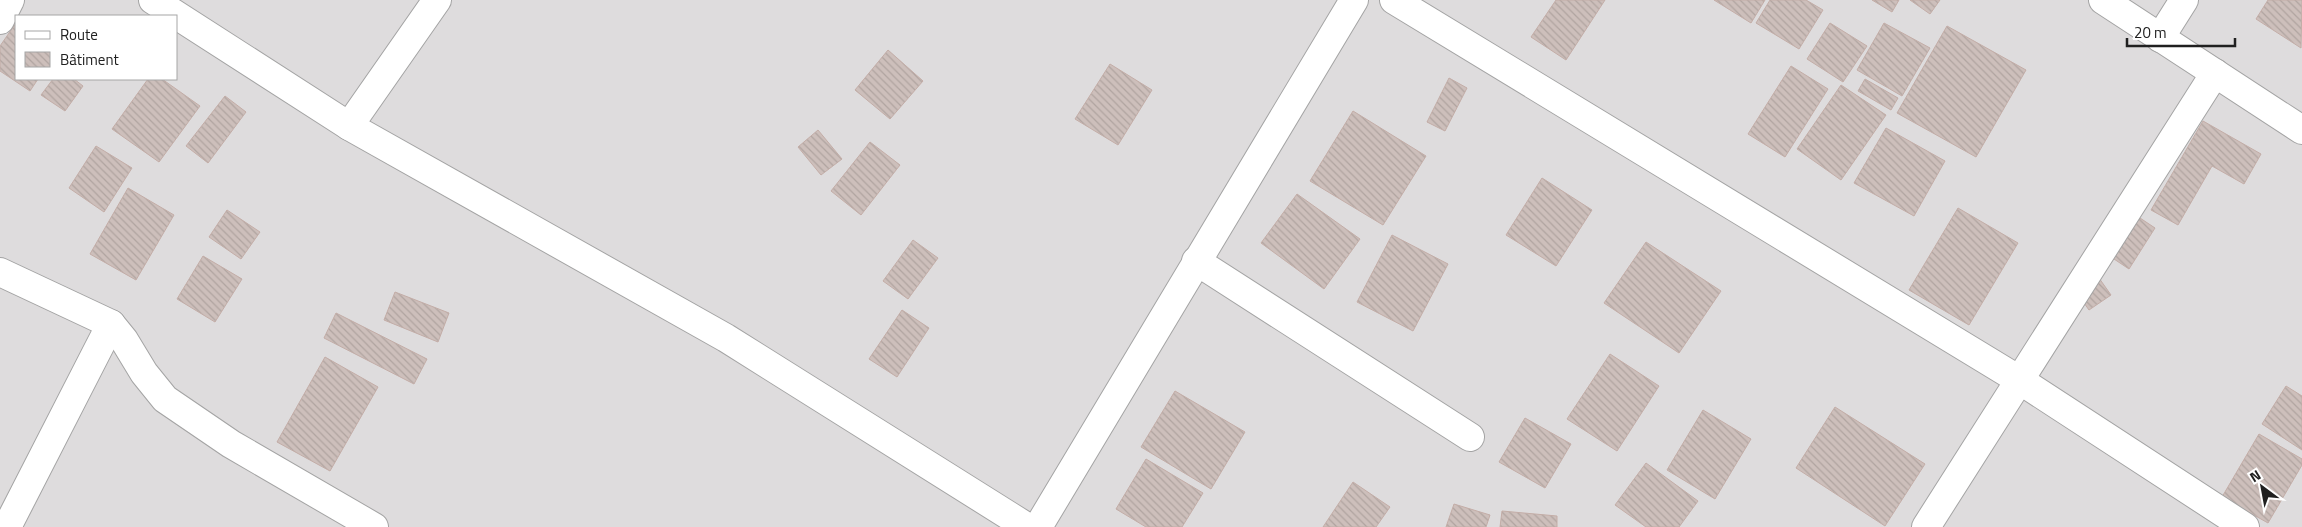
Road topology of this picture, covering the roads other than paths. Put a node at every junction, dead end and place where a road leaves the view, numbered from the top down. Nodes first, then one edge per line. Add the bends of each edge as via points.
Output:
1 (10, 0) edge
2 (153, 0) edge
3 (437, 0) edge
4 (1354, 0) edge
5 (1394, 0) edge
6 (2103, 0) edge
7 (2184, 0) edge
8 (176, 15) edge
9 (178, 16) edge
10 (0, 20) edge
11 (2160, 38) junction
12 (2214, 73) junction
13 (349, 126) junction
14 (2302, 130) edge
15 (1196, 261) junction
16 (0, 272) edge
17 (111, 324) junction
18 (2021, 381) junction
19 (1470, 437) dead end
20 (2240, 526) edge
21 (7, 527) edge
22 (374, 527) edge
23 (1027, 527) edge
24 (1038, 527) edge
25 (1926, 527) edge

1 - 10 street
2 - 8 street
3 - 13 street
4 - 15 street
5 - 18 street
6 - 11 street
7 - 11 street
9 - 13 street
11 - 12 street
12 - 14 street
12 - 18 street
13 - 23 street via 726,338
15 - 19 street
15 - 24 street
16 - 17 street
17 - 21 street
17 - 22 street via 165,399 231,444
18 - 20 street
18 - 25 street

